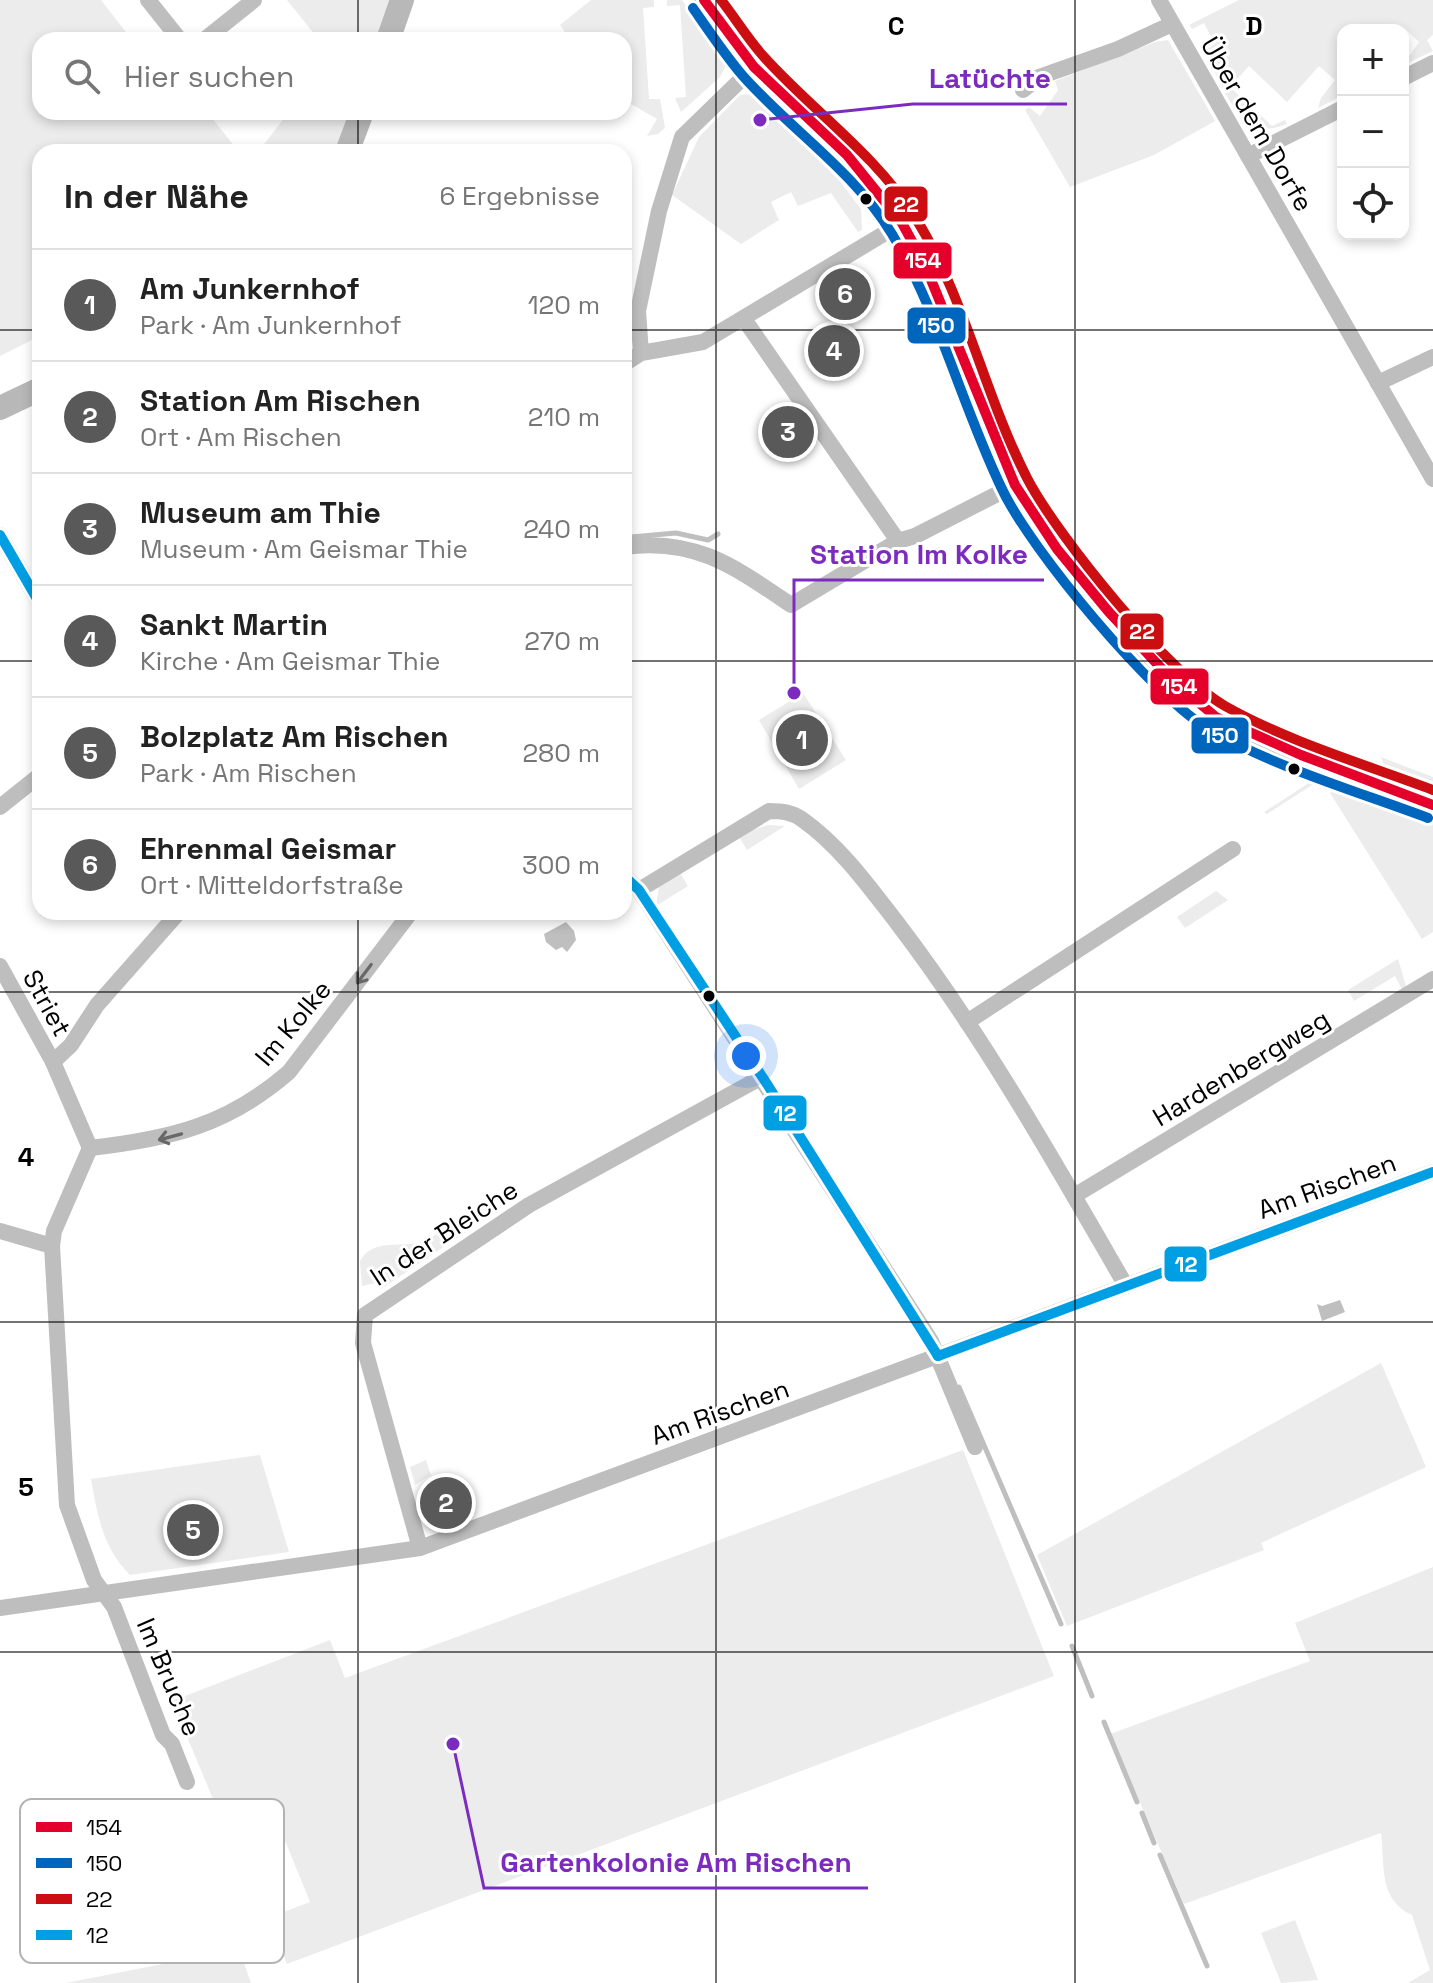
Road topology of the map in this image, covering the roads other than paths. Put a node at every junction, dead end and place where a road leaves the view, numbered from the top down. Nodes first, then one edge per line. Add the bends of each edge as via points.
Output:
1 (148, 0) edge
2 (254, 0) edge
3 (402, 0) edge
4 (704, 0) edge
5 (1159, 0) edge
6 (1172, 24) junction
7 (174, 32) edge
8 (214, 32) edge
9 (391, 32) edge
10 (1433, 63) edge
11 (754, 67) junction
12 (1409, 75) edge
13 (1023, 90) dead end
14 (1337, 111) edge
15 (359, 120) edge
16 (350, 144) edge
17 (1248, 156) junction
18 (902, 223) junction
19 (744, 319) junction
20 (641, 353) junction
21 (1433, 357) edge
22 (632, 359) edge
23 (32, 381) edge
24 (1378, 383) junction
25 (32, 393) edge
26 (0, 395) edge
27 (0, 408) edge
28 (1433, 479) edge
29 (1015, 485) junction
30 (0, 535) edge
31 (898, 541) junction
32 (632, 546) edge
33 (32, 590) edge
34 (32, 781) edge
35 (1433, 805) edge
36 (0, 807) edge
37 (1233, 849) dead end
38 (632, 883) edge
39 (639, 890) junction
40 (172, 920) edge
41 (405, 920) edge
42 (0, 966) edge
43 (1433, 979) edge
44 (967, 1022) junction
45 (53, 1062) junction
46 (762, 1077) junction
47 (90, 1148) junction
48 (1433, 1172) edge
49 (1074, 1196) junction
50 (0, 1231) edge
51 (52, 1246) junction
52 (1126, 1286) junction
53 (938, 1356) junction
54 (975, 1447) dead end
55 (420, 1548) junction
56 (104, 1593) junction
57 (0, 1608) edge
58 (187, 1782) dead end

1 - 7 street
2 - 8 street
3 - 9 main road
4 - 11 main road
5 - 6 street, Über dem Dorfe
6 - 13 street via 1039,77
6 - 17 street, Über dem Dorfe
10 - 12 street
11 - 18 main road via 847,155
11 - 20 street via 682,137 659,211 638,311
14 - 17 street
15 - 16 main road
17 - 24 street, Über dem Dorfe
18 - 19 street
18 - 29 main road via 925,265
19 - 20 street via 703,342
19 - 31 street
20 - 22 street
21 - 24 street
23 - 26 main road
24 - 28 street, Über dem Dorfe
25 - 27 main road
29 - 31 street
29 - 35 main road via 1079,577 1205,709 1239,730
30 - 33 street
31 - 32 street via 791,605 700,551 662,544
34 - 36 street
37 - 44 street
38 - 39 street
39 - 44 street via 744,824 769,811 785,811 802,819 849,864
39 - 46 street
40 - 45 street
41 -> 47 street, Im Kolke via 277,1082 212,1123 179,1135
42 - 45 street, Striet
43 - 49 street, Hardenbergweg
44 - 49 street
45 - 47 street, Striet
46 - 53 street
46 - 55 street, In der Bleiche via 529,1205 365,1315 362,1336
47 - 51 street
48 - 52 street, Am Rischen
49 - 52 street
50 - 51 street
51 - 56 street, Im Bruche via 64,1491 94,1580
52 - 53 street, Am Rischen
53 - 54 street
53 - 55 street, Am Rischen
55 - 56 street, Am Rischen
56 - 57 street, Am Rischen
56 - 58 street, Im Bruche

